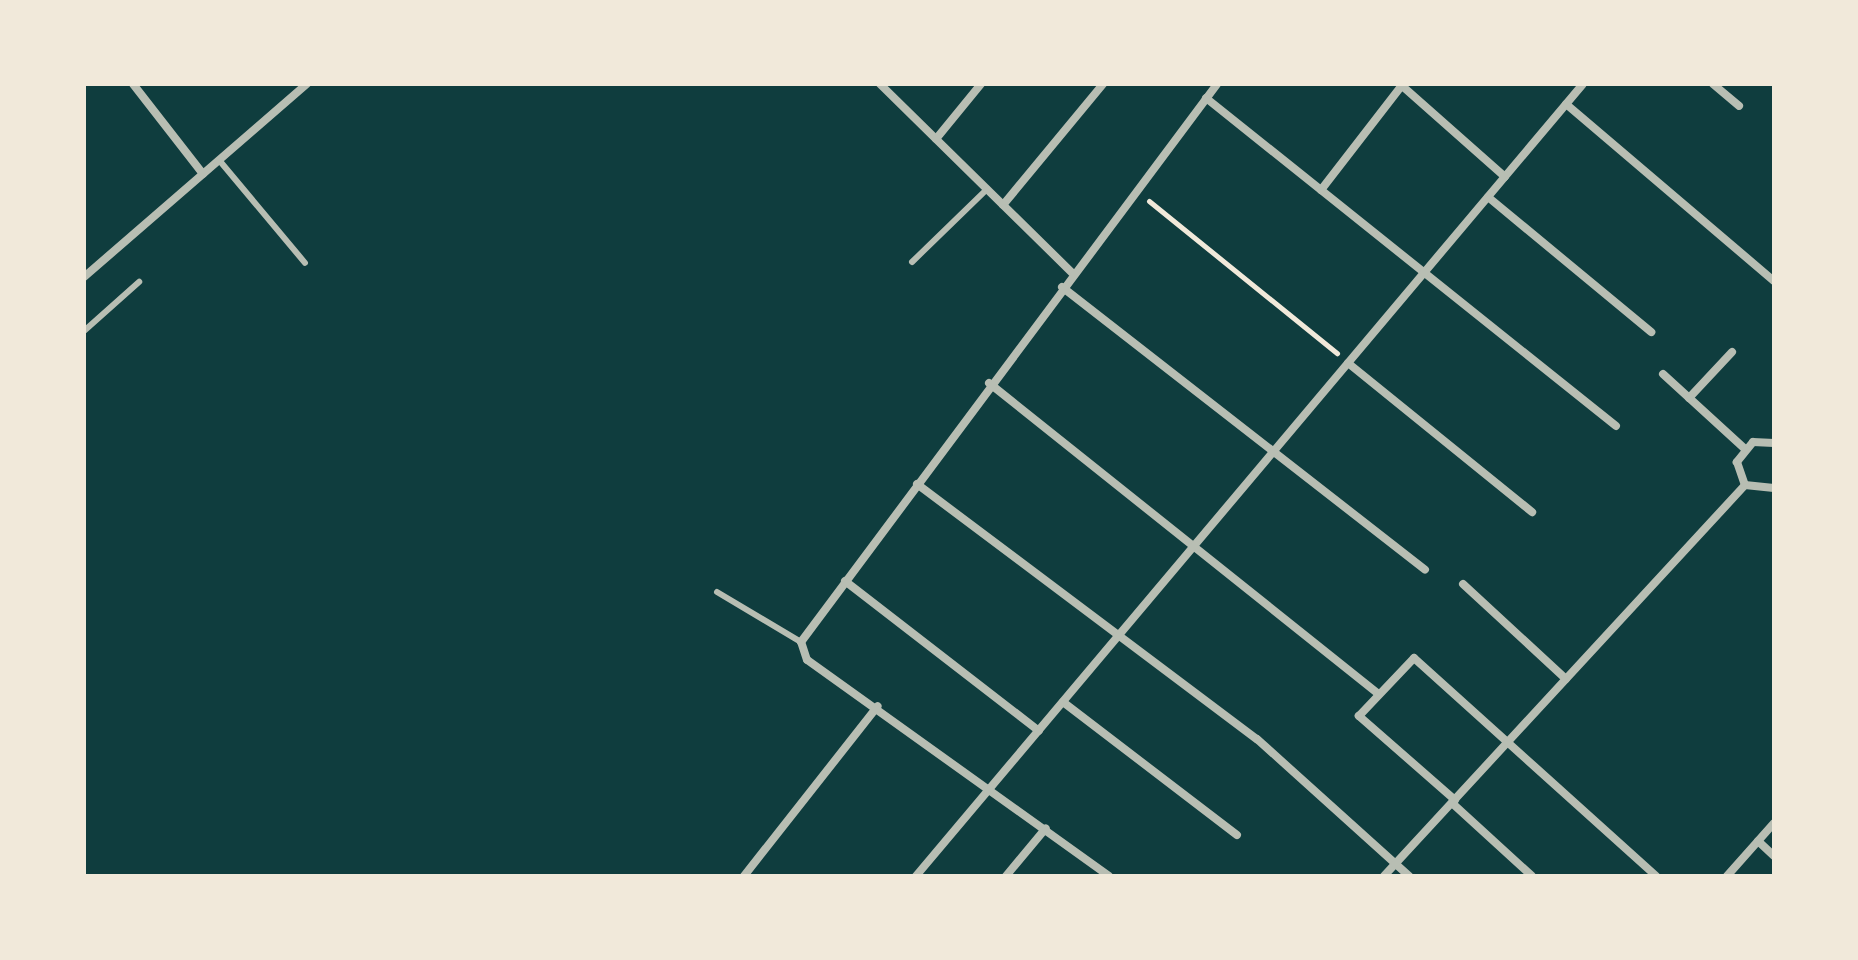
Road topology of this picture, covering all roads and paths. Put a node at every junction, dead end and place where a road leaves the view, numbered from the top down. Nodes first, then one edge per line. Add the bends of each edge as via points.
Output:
1 (133, 84) edge
2 (307, 84) edge
3 (880, 84) edge
4 (981, 84) edge
5 (1103, 84) edge
6 (1217, 84) edge
7 (1583, 84) edge
8 (1713, 84) edge
9 (1401, 85) edge
10 (1206, 98) junction
11 (1566, 104) junction
12 (1739, 106) dead end
13 (936, 139) junction
14 (219, 160) junction
15 (203, 174) junction
16 (1505, 177) junction
17 (987, 189) junction
18 (1136, 190) junction
19 (1321, 190) junction
20 (1488, 197) junction
21 (1003, 205) junction
22 (912, 262) dead end
23 (305, 263) dead end
24 (1424, 272) junction
25 (1072, 273) junction
26 (84, 277) edge
27 (1774, 281) edge
28 (139, 282) dead end
29 (1062, 287) junction
30 (84, 331) edge
31 (1651, 332) dead end
32 (1732, 352) dead end
33 (1348, 363) junction
34 (1663, 374) dead end
35 (989, 383) junction
36 (1689, 398) junction
37 (1616, 426) dead end
38 (1773, 441) edge
39 (1744, 448) junction
40 (1273, 452) junction
41 (917, 484) junction
42 (1745, 485) junction
43 (1774, 488) edge
44 (1532, 512) dead end
45 (1194, 547) junction
46 (1425, 570) dead end
47 (845, 581) junction
48 (1463, 584) dead end
49 (717, 592) dead end
50 (1120, 635) junction
51 (801, 642) junction
52 (1566, 679) junction
53 (1377, 693) junction
54 (1063, 702) junction
55 (878, 706) junction
56 (1039, 731) junction
57 (1510, 740) junction
58 (992, 787) junction
59 (1453, 802) junction
60 (1774, 823) edge
61 (1046, 828) junction
62 (1237, 835) dead end
63 (1758, 841) junction
64 (1774, 856) edge
65 (1395, 864) junction
66 (744, 876) edge
67 (916, 876) edge
68 (1006, 876) edge
69 (1109, 876) edge
70 (1384, 876) edge
71 (1409, 876) edge
72 (1532, 876) edge
73 (1656, 876) edge
74 (1727, 876) edge

1 - 15 street
2 - 14 street
3 - 13 street
4 - 13 street
5 - 21 street
6 - 10 street
7 - 11 street
8 - 12 street
9 - 16 street
9 - 19 street
10 - 18 street
10 - 19 street
11 - 16 street
11 - 27 street
13 - 17 street
14 - 15 street
14 - 23 lane
15 - 26 street
16 - 20 street
17 - 21 street
17 - 22 lane
18 - 25 street
18 - 33 path
19 - 24 street
20 - 24 street
20 - 31 street
21 - 25 street
24 - 33 street
24 - 37 street
25 - 29 street
28 - 30 lane
29 - 35 street
29 - 40 street
32 - 36 street
33 - 40 street
33 - 44 street
34 - 36 street
35 - 41 street
35 - 45 street
36 - 39 street
38 - 39 street
39 - 42 street via 1737,470
40 - 45 street
40 - 46 street
41 - 47 street
41 - 50 street
42 - 43 street
42 - 52 street
45 - 50 street
45 - 53 street
47 - 51 street
47 - 56 street
48 - 52 street
49 - 51 lane
50 - 54 street
50 - 65 street via 1257,739
51 - 55 street via 807,660
52 - 57 street
53 - 57 street via 1414,658
53 - 59 street via 1360,718
54 - 56 street
54 - 62 street
55 - 58 street
55 - 66 street
56 - 58 street
57 - 59 street
57 - 73 street
58 - 61 street
58 - 67 street
59 - 65 street
59 - 72 street
60 - 63 street
61 - 68 street
61 - 69 street
63 - 64 street
63 - 74 street
65 - 70 street
65 - 71 street

